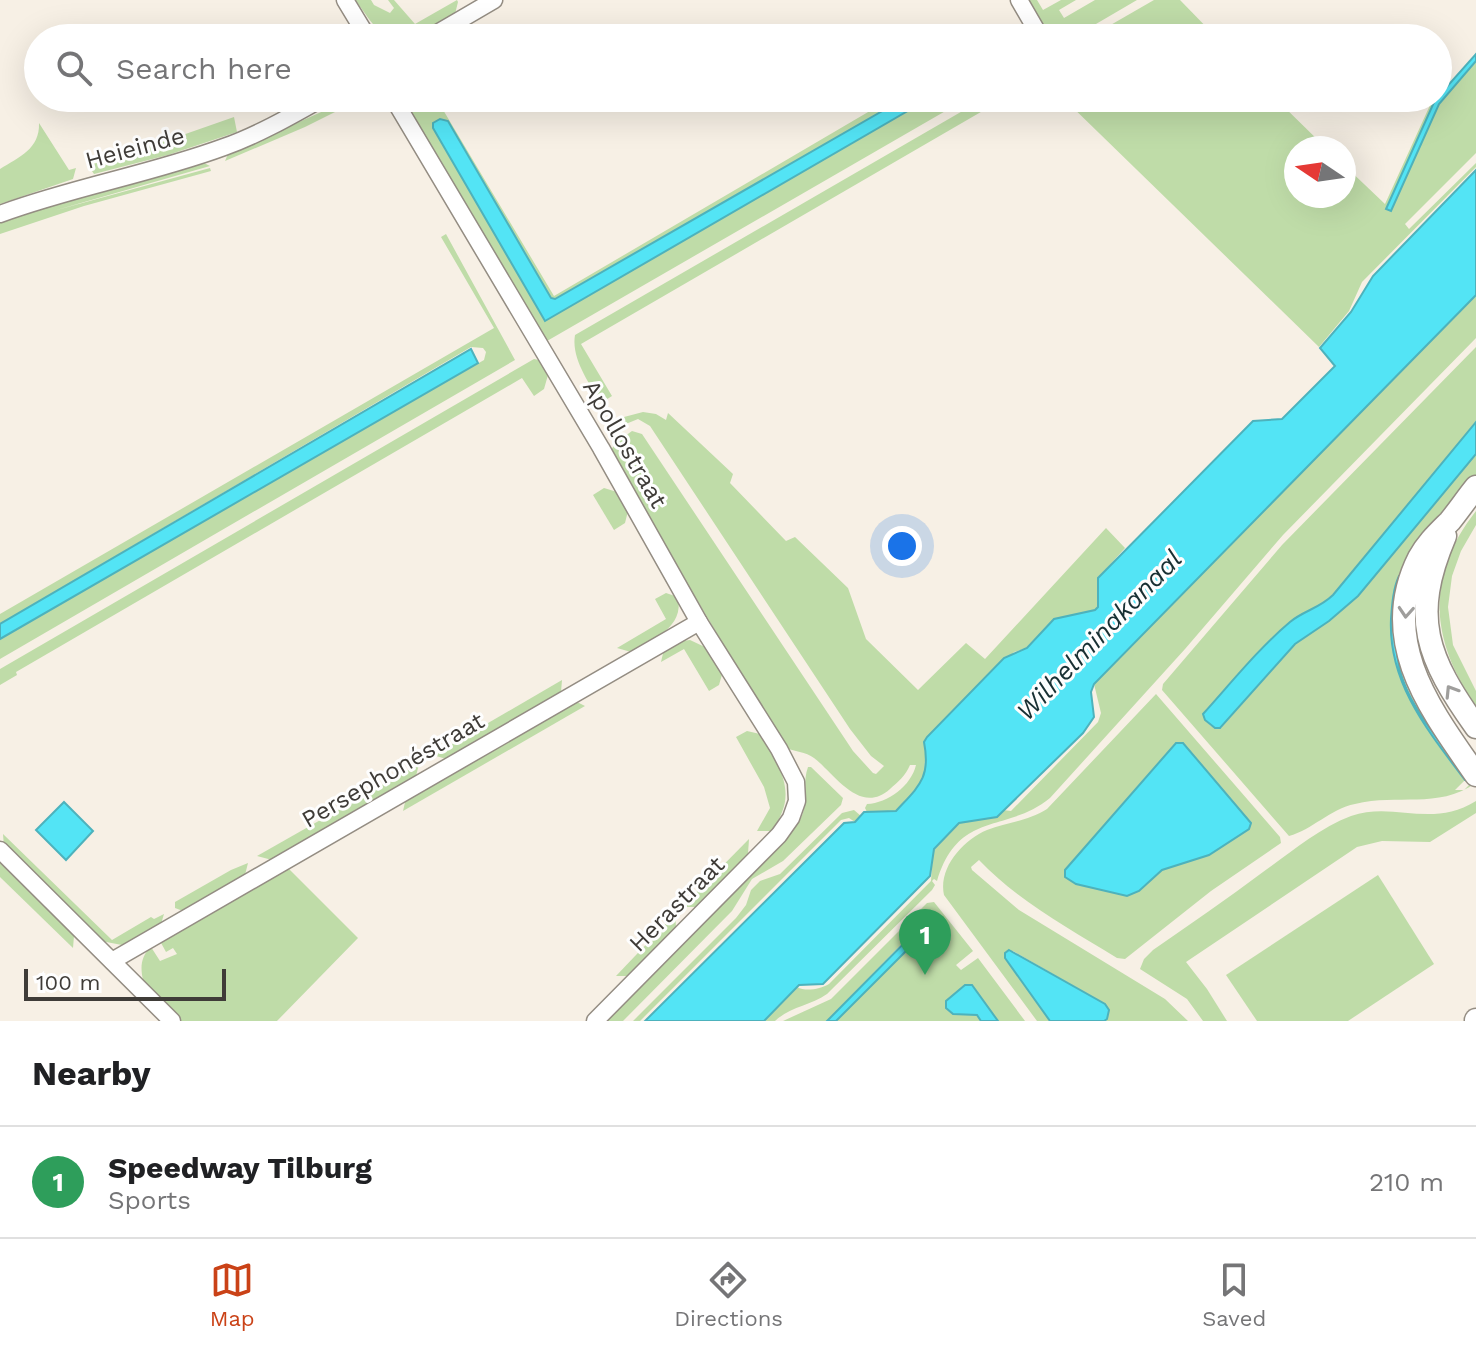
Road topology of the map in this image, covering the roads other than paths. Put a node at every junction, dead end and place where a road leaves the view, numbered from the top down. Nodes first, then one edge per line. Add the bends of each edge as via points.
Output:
1 (345, 0) edge
2 (494, 0) edge
3 (1019, 0) edge
4 (360, 24) edge
5 (453, 24) edge
6 (1033, 24) edge
7 (295, 112) edge
8 (401, 112) edge
9 (0, 214) edge
10 (1476, 487) edge
11 (1450, 520) junction
12 (699, 622) junction
13 (1476, 727) edge
14 (1476, 775) edge
15 (791, 818) joint
16 (0, 850) edge
17 (112, 961) junction
18 (172, 1021) edge
19 (595, 1021) edge

1 - 4 street
2 - 5 street
3 - 6 street
7 - 9 street, Heieinde via 226,146
8 - 12 street, Apollostraat
10 - 11 street
13 -> 11 street via 1446,684 1428,636 1428,585
11 -> 14 street via 1435,533 1412,576 1406,643 1422,693
12 - 15 street, Apollostraat via 796,782
12 - 17 street, Persephonéstraat
15 - 19 street, Herastraat
16 - 17 street
17 - 18 street

